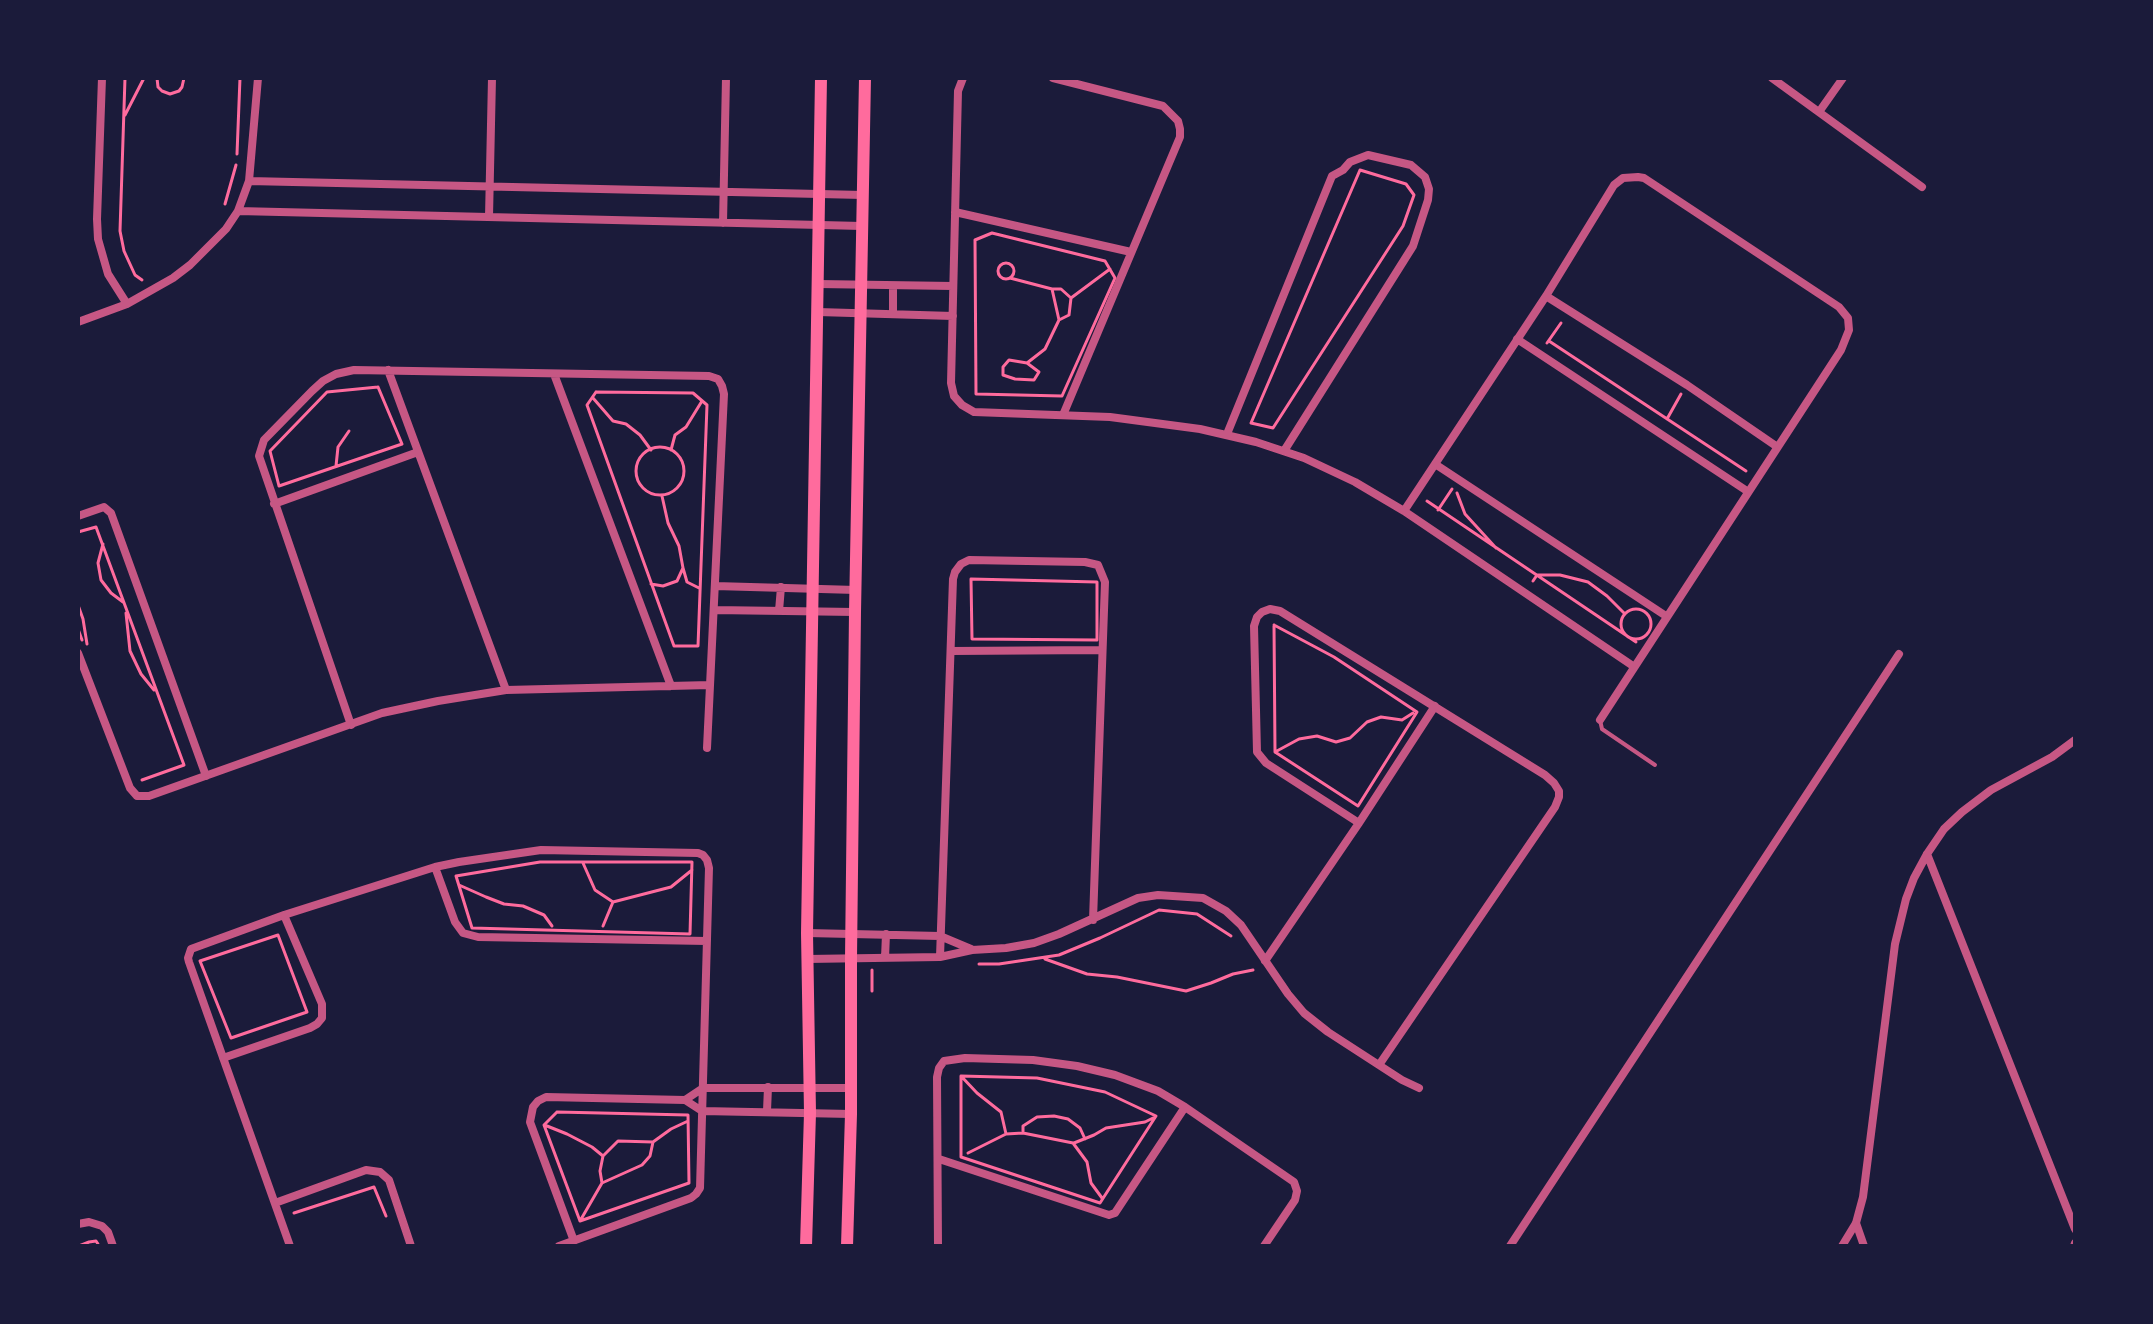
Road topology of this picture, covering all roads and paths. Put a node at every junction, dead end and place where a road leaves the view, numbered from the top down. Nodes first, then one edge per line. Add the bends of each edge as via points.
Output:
1 (102, 78) edge
2 (125, 78) edge
3 (144, 78) edge
4 (156, 78) edge
5 (184, 78) edge
6 (240, 78) edge
7 (258, 78) edge
8 (492, 78) edge
9 (726, 78) edge
10 (821, 78) edge
11 (865, 78) edge
12 (963, 78) edge
13 (1053, 78) edge
14 (1772, 78) edge
15 (1843, 78) edge
16 (1819, 112) junction
17 (124, 118) junction
18 (249, 181) junction
19 (490, 187) junction
20 (1922, 187) dead end
21 (724, 193) junction
22 (818, 195) junction
23 (863, 195) junction
24 (225, 205) dead end
25 (238, 211) junction
26 (955, 212) junction
27 (489, 217) junction
28 (723, 223) junction
29 (818, 225) junction
30 (862, 226) junction
31 (1131, 252) junction
32 (1110, 269) junction
33 (1010, 278) dead end
34 (147, 284) dead end
35 (818, 284) junction
36 (861, 285) junction
37 (893, 286) junction
38 (953, 286) junction
39 (1052, 289) junction
40 (1546, 296) junction
41 (1071, 298) junction
42 (127, 304) junction
43 (818, 312) junction
44 (860, 313) junction
45 (893, 314) junction
46 (953, 316) junction
47 (1564, 318) dead end
48 (1059, 320) junction
49 (78, 322) edge
50 (1517, 339) junction
51 (1027, 363) junction
52 (388, 370) junction
53 (554, 374) junction
54 (1687, 385) junction
55 (592, 398) junction
56 (702, 401) junction
57 (1063, 415) junction
58 (1667, 419) junction
59 (1251, 423) joint
60 (349, 431) dead end
61 (1227, 434) junction
62 (1776, 446) junction
63 (651, 450) junction
64 (671, 450) junction
65 (1284, 451) junction
66 (418, 452) junction
67 (1435, 464) junction
68 (336, 466) junction
69 (1752, 476) dead end
70 (1455, 485) junction
71 (1747, 491) junction
72 (1467, 493) dead end
73 (661, 495) junction
74 (274, 504) junction
75 (1404, 511) junction
76 (78, 516) edge
77 (78, 532) edge
78 (103, 544) junction
79 (1499, 550) junction
80 (683, 568) junction
81 (1537, 575) junction
82 (651, 584) junction
83 (715, 586) junction
84 (781, 587) junction
85 (700, 589) junction
86 (813, 589) junction
87 (856, 590) junction
88 (1631, 603) dead end
89 (125, 604) junction
90 (78, 605) edge
91 (714, 610) junction
92 (779, 611) junction
93 (813, 612) junction
94 (855, 612) junction
95 (1644, 612) junction
96 (1625, 614) junction
97 (1666, 616) junction
98 (1629, 637) junction
99 (1097, 640) joint
100 (87, 646) dead end
101 (1102, 650) junction
102 (951, 651) junction
103 (78, 653) edge
104 (1899, 654) dead end
105 (1633, 666) junction
106 (710, 685) junction
107 (671, 686) junction
108 (506, 690) junction
109 (158, 694) junction
110 (1435, 706) junction
111 (1417, 712) junction
112 (1600, 720) joint
113 (351, 725) junction
114 (2075, 740) edge
115 (707, 748) dead end
116 (1275, 752) junction
117 (184, 765) dead end
118 (1655, 765) dead end
119 (206, 776) junction
120 (1359, 823) junction
121 (1927, 854) junction
122 (582, 862) junction
123 (435, 867) junction
124 (692, 870) junction
125 (459, 885) junction
126 (613, 902) junction
127 (284, 915) junction
128 (1093, 920) junction
129 (555, 930) junction
130 (601, 932) junction
131 (807, 933) junction
132 (852, 934) junction
133 (886, 934) junction
134 (1230, 935) dead end
135 (940, 936) junction
136 (707, 941) junction
137 (972, 950) junction
138 (940, 957) junction
139 (851, 958) junction
140 (885, 958) junction
141 (1042, 958) junction
142 (807, 959) junction
143 (1265, 961) junction
144 (967, 965) dead end
145 (872, 966) dead end
146 (1257, 975) dead end
147 (872, 991) dead end
148 (307, 1012) joint
149 (223, 1058) junction
150 (1379, 1065) junction
151 (961, 1076) junction
152 (768, 1087) junction
153 (810, 1087) junction
154 (703, 1088) junction
155 (852, 1088) junction
156 (1419, 1088) dead end
157 (685, 1100) junction
158 (1185, 1107) junction
159 (702, 1111) junction
160 (767, 1111) junction
161 (810, 1113) junction
162 (851, 1114) junction
163 (1156, 1116) junction
164 (688, 1121) junction
165 (544, 1125) junction
166 (1023, 1133) junction
167 (1006, 1134) junction
168 (1085, 1139) junction
169 (653, 1142) junction
170 (1073, 1143) junction
171 (603, 1156) junction
172 (961, 1157) junction
173 (939, 1159) junction
174 (602, 1183) junction
175 (1103, 1199) junction
176 (275, 1203) junction
177 (292, 1214) dead end
178 (385, 1216) dead end
179 (580, 1221) junction
180 (1856, 1223) junction
181 (78, 1224) edge
182 (2075, 1229) edge
183 (574, 1241) junction
184 (79, 1246) edge
185 (101, 1246) edge
186 (113, 1246) edge
187 (290, 1246) edge
188 (411, 1246) edge
189 (559, 1246) edge
190 (806, 1246) edge
191 (847, 1246) edge
192 (938, 1246) edge
193 (1264, 1246) edge
194 (1510, 1246) edge
195 (1842, 1246) edge
196 (1864, 1246) edge

1 - 42 street via 98,239 108,274
2 - 17 path
3 - 17 path
4 - 5 path via 162,91 170,94 182,87
6 - 24 path via 236,163
7 - 18 street
8 - 19 street
9 - 21 street
10 - 22 main road
11 - 23 main road
12 - 26 street via 958,91
13 - 31 street via 1163,106 1178,121 1180,137
14 - 16 street
15 - 16 street
16 - 20 street
17 - 34 path via 120,231 135,275
18 - 19 street
18 - 25 street
19 - 21 street
19 - 27 street
21 - 22 street
21 - 28 street
22 - 23 street
22 - 29 main road
23 - 30 main road
25 - 27 street
25 - 42 street via 190,265
26 - 31 street
26 - 38 street
27 - 28 street
28 - 29 street
29 - 30 street
29 - 35 main road
30 - 36 main road
31 - 57 street
32 - 32 path via 1115,278 1062,396 976,394 975,240 992,233 1105,261
32 - 41 path
33 - 39 path
35 - 36 street
35 - 43 main road
36 - 37 street
36 - 44 main road
37 - 38 street
37 - 45 street
38 - 46 street
39 - 41 path
39 - 48 path
40 - 50 street
40 - 54 street
40 - 62 street via 1614,185 1623,178 1644,178 1848,318 1841,350
41 - 48 path via 1069,315
42 - 49 street
43 - 44 street
43 - 86 main road
44 - 45 street
44 - 87 main road
45 - 46 street
46 - 57 street via 951,390 962,405 974,412
47 - 58 path via 1549,341
48 - 51 path via 1045,349
50 - 67 street
50 - 71 street
51 - 51 path via 1009,360 1003,375 1034,380 1039,372
52 - 53 street
52 - 66 street
52 - 74 street via 354,370 323,381 264,440 259,456
53 - 83 street via 718,379 724,394
53 - 107 street
54 - 58 path
54 - 62 street
55 - 56 path via 596,392 693,393
55 - 63 path
55 - 82 path via 587,405
56 - 64 path via 675,435
56 - 85 path via 707,405
57 - 61 street
58 - 69 path
59 - 59 path via 1273,428 1403,226 1414,195 1406,184 1360,170
60 - 68 path via 338,447
61 - 65 street
61 - 65 street via 1332,176 1368,155 1411,165 1429,189 1413,246
62 - 71 street
63 - 64 path
63 - 73 path via 639,461 637,477 646,490
64 - 73 path via 682,461 684,476 676,489
65 - 75 street via 1355,482
66 - 74 street
66 - 108 street
67 - 75 street
67 - 97 street
68 - 68 path via 402,444 378,387 327,392 270,451 279,486
70 - 72 path
70 - 79 path via 1465,514
70 - 79 path via 1438,510
71 - 97 street
73 - 80 path
74 - 113 street
75 - 105 street
76 - 119 street via 104,507 111,513
77 - 78 path via 96,527
78 - 89 path
78 - 89 path via 101,580
79 - 81 path
80 - 82 path via 677,581
80 - 85 path via 687,582
81 - 96 path via 1588,582
81 - 98 path
82 - 85 path via 674,646 698,646
83 - 84 street
83 - 91 street
84 - 86 street
84 - 92 street
86 - 87 street
86 - 93 main road
87 - 94 main road
88 - 95 path
89 - 109 path
89 - 109 path via 130,651
90 - 100 path
91 - 92 street
91 - 106 street
92 - 93 street
93 - 94 street
93 - 131 main road
94 - 132 main road
95 - 96 path
95 - 98 path via 1657,620 1640,645
96 - 98 path via 1621,624
97 - 105 street
99 - 99 path via 972,639 971,579 1097,582
101 - 102 street
101 - 102 street via 1105,582 1098,565 969,560 953,579
101 - 128 street
102 - 135 street
103 - 119 street via 137,796
104 - 194 street
105 - 112 street
106 - 107 street
106 - 115 street
107 - 108 street
108 - 113 street via 382,713
109 - 117 path
110 - 120 street
110 - 120 street via 1280,611 1270,609 1257,617 1257,752
110 - 150 street via 1545,775 1559,797
111 - 116 path via 1402,720 1381,717 1367,722 1350,738 1336,742 1317,736
111 - 116 path via 1358,806
111 - 116 path via 1274,625
112 - 118 lane via 1602,729
113 - 119 street
114 - 121 street via 1977,800 1944,829
120 - 143 street
121 - 180 street via 1906,899 1895,944
121 - 182 street
122 - 124 path via 692,862
122 - 125 path via 540,862 456,876
122 - 126 path via 595,890
123 - 127 street
123 - 136 street via 463,933
123 - 136 street via 541,850 698,853 709,868
124 - 126 path via 671,887
124 - 130 path via 690,934
125 - 129 path via 544,915
125 - 129 path via 472,928
126 - 130 path
127 - 149 street via 196,945 189,953
127 - 149 street via 322,1004 322,1018 310,1028
128 - 137 street via 1034,943
128 - 143 street via 1138,898 1203,898 1241,925
129 - 130 path
131 - 132 street
131 - 142 main road
132 - 133 street
132 - 139 main road
133 - 135 street
133 - 140 street
134 - 141 path via 1197,914 1159,910
135 - 137 street
135 - 138 street
136 - 154 street
137 - 138 street
138 - 140 street
139 - 140 street
139 - 142 street
139 - 155 main road
141 - 144 path
141 - 146 path via 1087,974 1186,991 1233,974 1253,970
142 - 153 main road
143 - 150 street via 1304,1013
145 - 147 path
148 - 148 path via 231,1038 200,961 278,935
149 - 176 street
150 - 156 street
151 - 163 path via 1037,1078 1105,1092
151 - 167 path via 1001,1112
151 - 172 path
152 - 153 street
152 - 154 street
152 - 160 street
153 - 155 street
153 - 161 main road
154 - 157 street
154 - 159 street
155 - 162 main road
157 - 159 street
157 - 183 street via 546,1097 533,1107 530,1122
158 - 173 street via 1109,1215
158 - 173 street via 1158,1091 1077,1066 953,1058 944,1061 937,1077
158 - 193 street via 1294,1182 1295,1200
159 - 160 street
159 - 183 street via 701,1181 696,1194
160 - 161 street
161 - 162 street
161 - 190 main road
162 - 191 main road
163 - 168 path
163 - 175 path
164 - 165 path via 688,1115 557,1112
164 - 169 path
164 - 179 path via 689,1183
165 - 171 path
165 - 179 path
166 - 167 path
166 - 168 path via 1023,1126 1037,1117 1054,1116 1068,1119
166 - 170 path
167 - 172 path
168 - 170 path
169 - 171 path via 618,1141
169 - 174 path via 642,1165
170 - 175 path
171 - 174 path
172 - 175 path via 1100,1203
173 - 192 street
174 - 179 path
176 - 187 street
176 - 188 street via 366,1170 380,1172 389,1180
177 - 178 path via 374,1187
180 - 195 street
180 - 196 street
181 - 186 street via 102,1226
183 - 189 street
184 - 185 path via 96,1241

